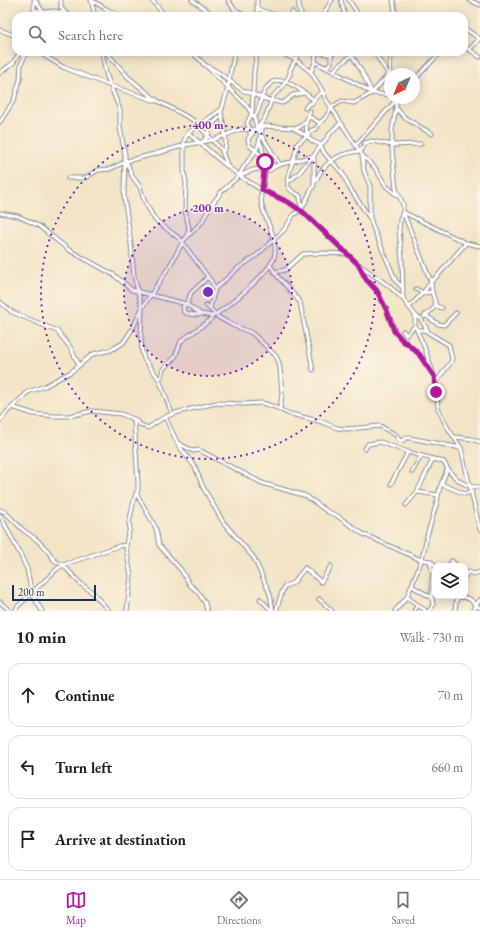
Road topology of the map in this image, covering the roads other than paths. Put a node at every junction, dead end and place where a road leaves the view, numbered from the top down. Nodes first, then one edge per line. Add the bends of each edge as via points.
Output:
1 (34, 0) edge
2 (61, 0) edge
3 (91, 0) edge
4 (152, 0) edge
5 (192, 0) edge
6 (228, 0) edge
7 (257, 0) edge
8 (302, 0) edge
9 (332, 0) edge
10 (341, 0) edge
11 (349, 0) edge
12 (393, 0) edge
13 (469, 0) edge
14 (299, 2) edge
15 (480, 5) edge
16 (61, 8) junction
17 (258, 9) joint
18 (55, 11) joint
19 (43, 12) junction
20 (64, 12) edge
21 (94, 12) edge
22 (113, 12) edge
23 (162, 12) edge
24 (209, 12) edge
25 (237, 12) edge
26 (266, 12) edge
27 (300, 12) edge
28 (324, 12) edge
29 (344, 12) edge
30 (356, 12) edge
31 (395, 12) edge
32 (0, 30) edge
33 (468, 30) edge
34 (12, 34) edge
35 (480, 38) edge
36 (469, 50) joint
37 (17, 56) edge
38 (24, 56) edge
39 (45, 56) edge
40 (103, 56) edge
41 (110, 56) edge
42 (196, 56) edge
43 (234, 56) edge
44 (256, 56) edge
45 (287, 56) edge
46 (296, 56) edge
47 (317, 56) edge
48 (331, 56) edge
49 (348, 56) edge
50 (353, 56) edge
51 (377, 56) edge
52 (391, 56) edge
53 (437, 56) edge
54 (480, 57) edge
55 (296, 60) junction
56 (316, 62) junction
57 (204, 64) junction
58 (326, 67) junction
59 (385, 68) edge
60 (390, 68) edge
61 (334, 71) junction
62 (311, 72) junction
63 (0, 73) edge
64 (420, 74) edge
65 (384, 81) edge
66 (230, 82) junction
67 (286, 82) junction
68 (111, 86) junction
69 (228, 88) junction
70 (323, 92) junction
71 (305, 93) junction
72 (372, 93) junction
73 (384, 94) edge
74 (252, 95) junction
75 (261, 98) junction
76 (314, 100) junction
77 (158, 101) junction
78 (270, 101) junction
79 (393, 104) edge
80 (396, 104) edge
81 (332, 107) junction
82 (305, 108) dead end
83 (396, 108) junction
84 (222, 109) junction
85 (310, 112) dead end
86 (252, 113) junction
87 (221, 116) junction
88 (254, 117) junction
89 (307, 120) junction
90 (0, 122) edge
91 (320, 123) junction
92 (341, 123) junction
93 (198, 126) junction
94 (263, 126) junction
95 (292, 128) junction
96 (256, 129) junction
97 (250, 130) junction
98 (188, 133) junction
99 (261, 134) junction
100 (432, 134) dead end
101 (225, 135) junction
102 (208, 136) junction
103 (250, 136) junction
104 (306, 136) junction
105 (213, 140) junction
106 (200, 142) junction
107 (260, 142) junction
108 (420, 144) dead end
109 (184, 145) junction
110 (356, 145) junction
111 (392, 145) junction
112 (320, 146) junction
113 (223, 151) junction
114 (255, 151) junction
115 (360, 151) junction
116 (362, 155) junction
117 (313, 157) junction
118 (264, 158) junction
119 (331, 160) junction
120 (126, 161) junction
121 (292, 162) junction
122 (280, 165) junction
123 (228, 167) junction
124 (275, 167) junction
125 (265, 169) junction
126 (239, 176) junction
127 (68, 178) dead end
128 (288, 182) junction
129 (315, 182) junction
130 (262, 190) junction
131 (398, 194) junction
132 (301, 210) junction
133 (403, 212) junction
134 (0, 213) edge
135 (370, 218) junction
136 (187, 236) junction
137 (274, 239) junction
138 (182, 243) junction
139 (466, 243) junction
140 (480, 246) edge
141 (348, 254) junction
142 (358, 264) junction
143 (270, 265) junction
144 (274, 272) junction
145 (208, 277) junction
146 (431, 282) junction
147 (403, 288) junction
148 (416, 289) dead end
149 (215, 290) junction
150 (138, 292) junction
151 (432, 292) junction
152 (423, 293) junction
153 (150, 295) junction
154 (404, 299) junction
155 (0, 302) edge
156 (186, 304) junction
157 (206, 305) dead end
158 (410, 306) junction
159 (436, 306) junction
160 (142, 308) junction
161 (210, 308) junction
162 (442, 308) dead end
163 (456, 313) dead end
164 (201, 314) junction
165 (214, 315) junction
166 (415, 315) junction
167 (425, 315) junction
168 (411, 319) dead end
169 (421, 319) junction
170 (415, 324) junction
171 (417, 330) junction
172 (403, 331) dead end
173 (429, 332) junction
174 (79, 366) junction
175 (313, 370) dead end
176 (434, 376) junction
177 (159, 379) junction
178 (436, 382) junction
179 (12, 406) junction
180 (280, 409) junction
181 (172, 414) junction
182 (165, 417) junction
183 (134, 419) junction
184 (0, 421) edge
185 (454, 437) junction
186 (480, 442) edge
187 (178, 443) junction
188 (365, 448) dead end
189 (461, 448) junction
190 (408, 452) junction
191 (421, 456) junction
192 (433, 459) junction
193 (447, 470) junction
194 (412, 472) dead end
195 (391, 484) dead end
196 (441, 484) junction
197 (480, 486) edge
198 (470, 487) junction
199 (472, 491) junction
200 (417, 492) junction
201 (136, 493) junction
202 (438, 495) junction
203 (406, 505) dead end
204 (0, 510) edge
205 (0, 515) edge
206 (480, 530) edge
207 (126, 546) junction
208 (422, 559) junction
209 (430, 561) junction
210 (432, 563) edge
211 (63, 565) junction
212 (331, 566) dead end
213 (432, 570) edge
214 (468, 572) edge
215 (480, 572) edge
216 (412, 586) junction
217 (32, 594) junction
218 (407, 597) junction
219 (432, 598) edge
220 (320, 599) dead end
221 (432, 599) edge
222 (260, 600) dead end
223 (480, 600) edge
224 (0, 602) edge
225 (418, 605) junction
226 (480, 608) edge
227 (472, 610) edge
228 (10, 611) edge
229 (15, 611) edge
230 (42, 611) edge
231 (109, 611) edge
232 (127, 611) edge
233 (207, 611) edge
234 (274, 611) edge
235 (332, 611) edge
236 (395, 611) edge
237 (414, 611) edge
238 (428, 611) edge
239 (455, 611) edge

1 - 19 street
1 - 19 street via 34,10
2 - 16 street
3 - 21 street
3 - 22 street
4 - 23 street
5 - 24 street
6 - 25 street
7 - 17 street
8 - 14 street
9 - 28 street
10 - 29 street
11 - 30 street
12 - 31 street
13 - 15 street
14 - 27 street
16 - 18 street
16 - 20 street
17 - 26 street
18 - 19 street
32 - 34 street
33 - 35 street
35 - 36 street
36 - 54 street
37 - 63 street
38 - 90 street via 14,100
39 - 68 street via 63,67
40 - 68 street
41 - 77 street via 128,77
42 - 57 street
43 - 66 street
44 - 74 street
45 - 55 street
46 - 55 street
47 - 56 street
48 - 58 street via 331,63
49 - 61 street
50 - 72 street
51 - 59 street
52 - 60 street
53 - 64 street
55 - 62 street
55 - 67 street
56 - 58 street
56 - 62 street
57 - 66 street
57 - 69 street
58 - 61 street
61 - 72 street
62 - 70 street
65 - 72 street
66 - 69 street
66 - 74 street
67 - 71 street
67 - 75 street via 280,79 274,82
67 - 78 street
68 - 77 street
68 - 120 street via 120,110
69 - 84 street
69 - 86 street
70 - 76 street
70 - 81 street
71 - 76 street
71 - 78 street via 293,95 282,103
72 - 73 street
72 - 81 street via 354,103 342,101
74 - 75 street
74 - 86 street
75 - 78 street
75 - 88 street via 259,111
76 - 82 street
77 - 93 street via 193,120
78 - 96 street via 265,118
79 - 110 street
80 - 83 street
81 - 91 street
81 - 92 street
83 - 100 street via 405,118
83 - 111 street
84 - 87 street
84 - 93 street
85 - 89 street
86 - 88 street
86 - 97 street via 247,123
87 - 101 street
87 - 102 street via 209,129
88 - 96 street
89 - 91 street via 312,117
89 - 95 street via 300,127
89 - 104 street
91 - 104 street
92 - 110 street
92 - 112 street
93 - 98 street
93 - 102 street
94 - 95 street
94 - 96 street
94 - 99 street
95 - 104 street
96 - 97 street
96 - 99 street
96 - 103 street
97 - 101 street via 241,128
97 - 103 street
98 - 106 street
98 - 109 street
99 - 107 street
99 - 122 street
101 - 105 street
101 - 113 street via 226,146
102 - 105 street
102 - 106 street
103 - 114 street via 249,145
104 - 112 street
104 - 121 street via 297,144 297,152
105 - 106 street
105 - 113 street
106 - 109 street
106 - 123 street
107 - 114 street
107 - 118 street
108 - 111 street
109 - 120 street
109 - 136 street via 185,210 189,228
110 - 115 street
111 - 115 street via 372,141 365,143
111 - 131 street
112 - 117 street
112 - 119 street
113 - 123 street
114 - 118 street
114 - 126 street
115 - 116 street
115 - 119 street
116 - 131 street via 375,168 386,186
116 - 135 street via 364,171 370,186
117 - 121 street
117 - 128 street
117 - 129 street
118 - 124 street
118 - 125 street
119 - 129 street via 324,166
119 - 135 street via 343,174
120 - 127 street via 98,170 85,178
120 - 138 street via 142,190 152,216
120 - 150 street via 124,196
121 - 122 street
121 - 128 street
122 - 124 street
123 - 126 street
124 - 125 street
125 - 126 street via 253,170
125 - 130 street
126 - 130 street
126 - 136 street via 222,191 202,222
128 - 132 street via 290,190 300,196
129 - 132 street
130 - 132 street
130 - 137 street via 260,196 263,213
131 - 133 street via 403,204
132 - 137 street via 294,214
132 - 141 street
133 - 139 street
133 - 146 street
133 - 147 street via 399,230
134 - 150 street via 18,216 39,226 69,250 114,275
135 - 147 street via 396,281
136 - 138 street
137 - 143 street via 275,256
137 - 149 street
138 - 145 street
138 - 153 street
139 - 140 street
139 - 146 street
141 - 142 street
141 - 144 street via 303,254 286,270
142 - 154 street
142 - 176 street via 366,279 377,291 394,331 419,354
143 - 144 street
143 - 165 street via 237,298
144 - 175 street via 300,302
145 - 149 street
145 - 156 street via 191,293
146 - 151 street
146 - 152 street
147 - 154 street
148 - 152 street
149 - 161 street
150 - 153 street
150 - 160 street
151 - 152 street
151 - 159 street
152 - 158 street
153 - 156 street
153 - 160 street
154 - 158 street
155 - 174 street via 12,312 57,331
156 - 164 street
156 - 164 street via 183,307 184,312
157 - 161 street
158 - 166 street
159 - 162 street
159 - 167 street
160 - 174 street via 123,343 111,350 93,354
160 - 177 street via 142,352 144,359
161 - 165 street
163 - 167 street via 444,325
164 - 165 street
165 - 177 street via 181,341 175,357 163,369
165 - 180 street via 252,333 275,355 280,368
166 - 169 street
166 - 170 street
167 - 169 street
168 - 170 street
169 - 173 street
170 - 171 street
170 - 172 street via 406,335
171 - 173 street
171 - 176 street
173 - 178 street via 449,345 452,359
174 - 179 street via 65,376 28,392
176 - 178 street
177 - 181 street
178 - 185 street via 438,408
179 - 183 street via 34,414 59,416 97,411
179 - 184 street
180 - 181 street via 262,403 216,403
180 - 189 street via 337,428 380,426 402,441 410,438
181 - 182 street
182 - 183 street via 148,428
182 - 187 street
183 - 201 street via 138,483
185 - 186 street
185 - 189 street
187 - 208 street via 193,451 199,450 262,483 306,496 363,534 419,560
187 - 234 street via 195,467 223,522 254,558 270,594
188 - 190 street via 368,444 380,442
189 - 198 street
190 - 191 street
190 - 195 street
191 - 192 street
191 - 194 street
192 - 193 street via 444,462
192 - 200 street
193 - 196 street
193 - 198 street
196 - 199 street via 465,494
196 - 202 street
197 - 198 street
198 - 199 street
199 - 206 street
200 - 202 street
200 - 203 street
201 - 207 street
201 - 233 street via 156,528 159,545 206,603
202 - 208 street
204 - 211 street via 37,540 55,561
205 - 217 street via 22,556
207 - 211 street via 118,546
207 - 232 street via 131,576
208 - 209 street
208 - 216 street
209 - 210 street
209 - 213 street
211 - 217 street
211 - 231 street
212 - 234 street via 321,582 304,568 293,583 285,586
214 - 215 street
216 - 218 street
216 - 219 street
217 - 229 street
217 - 230 street
218 - 225 street
218 - 236 street
220 - 235 street
221 - 238 street via 433,605
222 - 234 street
223 - 227 street
224 - 228 street
225 - 237 street
225 - 238 street
226 - 227 street via 477,606
227 - 239 street via 476,604 458,596

